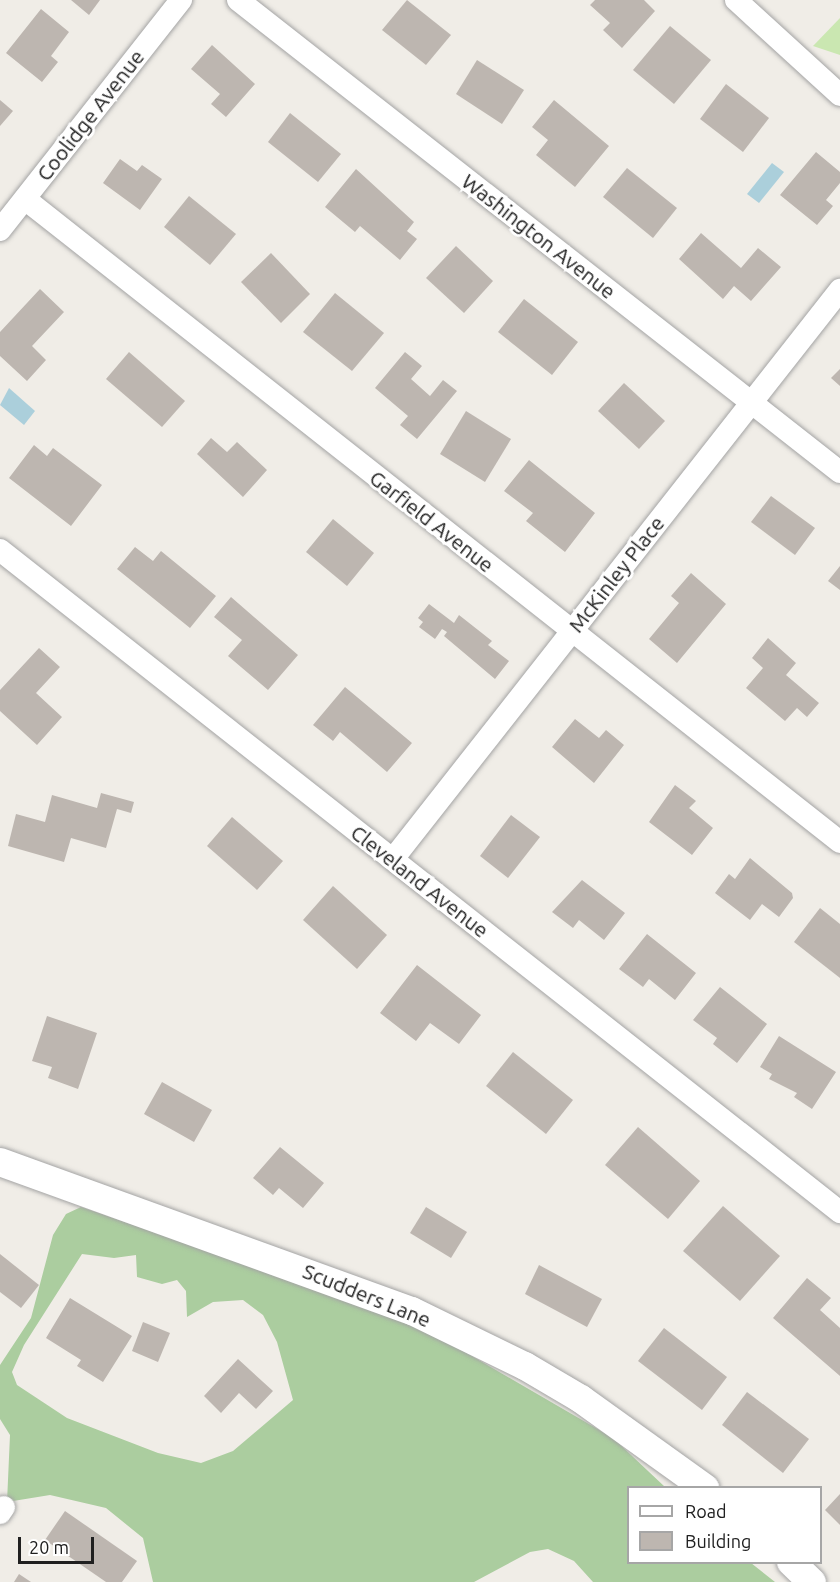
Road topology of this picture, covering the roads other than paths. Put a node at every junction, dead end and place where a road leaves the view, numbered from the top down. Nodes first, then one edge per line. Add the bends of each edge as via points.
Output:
1 (181, 0) edge
2 (238, 0) edge
3 (736, 0) edge
4 (840, 95) edge
5 (25, 199) junction
6 (0, 230) edge
7 (840, 290) edge
8 (752, 402) junction
9 (840, 472) edge
10 (0, 550) edge
11 (572, 631) junction
12 (840, 842) edge
13 (393, 859) junction
14 (0, 1162) edge
15 (840, 1212) edge
16 (702, 1486) edge
17 (792, 1564) edge
18 (812, 1582) edge

1 - 5 street, Coolidge Avenue
2 - 8 street, Washington Avenue
3 - 4 street
5 - 6 street, Coolidge Avenue
5 - 11 street, Garfield Avenue
7 - 8 street, McKinley Place
8 - 9 street, Washington Avenue
8 - 11 street, McKinley Place
10 - 13 street, Cleveland Avenue
11 - 12 street, Garfield Avenue
11 - 13 street, McKinley Place
13 - 15 street, Cleveland Avenue
14 - 16 street, Scudders Lane via 412,1311 525,1366 581,1399
17 - 18 street

